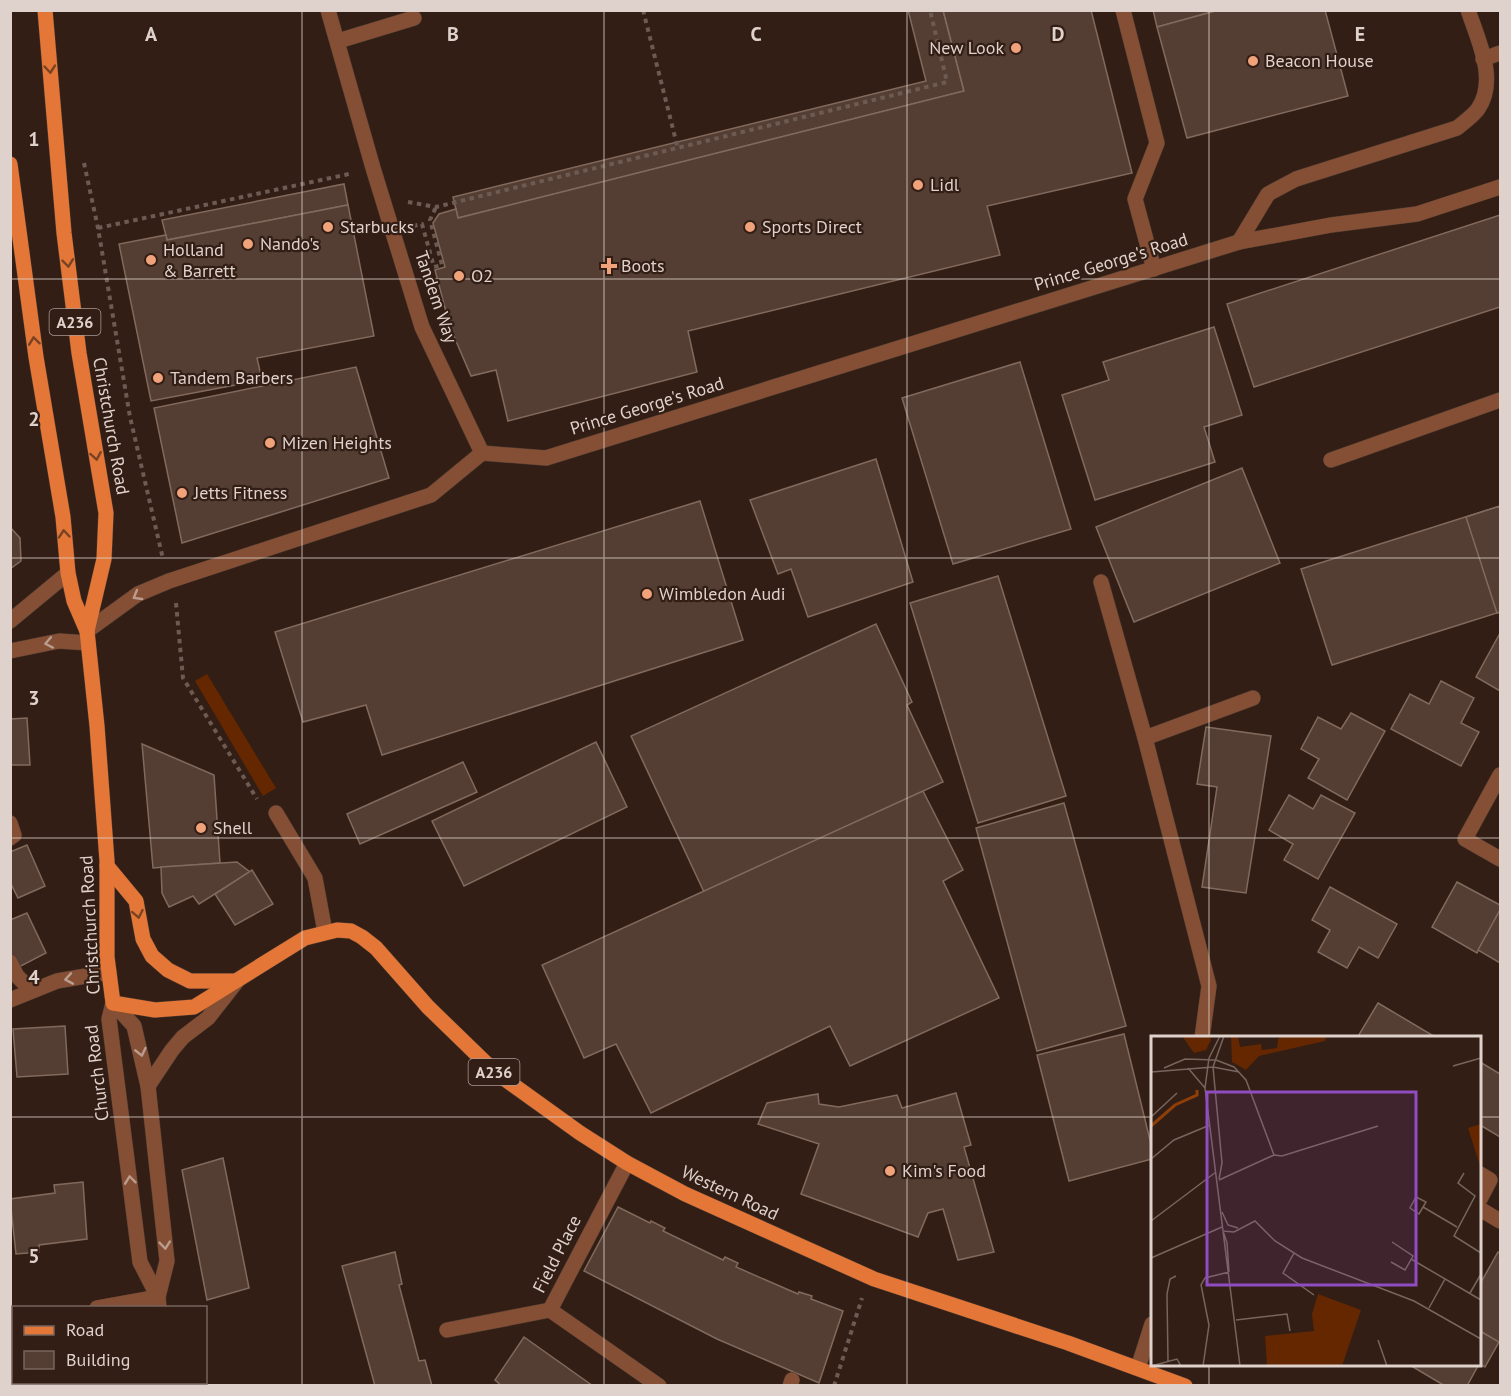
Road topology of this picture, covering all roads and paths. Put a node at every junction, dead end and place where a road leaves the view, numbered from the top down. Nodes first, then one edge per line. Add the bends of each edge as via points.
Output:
1 (45, 10) edge
2 (328, 10) edge
3 (642, 10) edge
4 (930, 10) edge
5 (1123, 10) edge
6 (1468, 10) edge
7 (414, 18) dead end
8 (338, 40) junction
9 (1500, 53) edge
10 (1483, 58) junction
11 (678, 149) junction
12 (10, 164) edge
13 (373, 168) junction
14 (1500, 187) edge
15 (403, 201) dead end
16 (436, 207) junction
17 (411, 227) dead end
18 (16, 239) edge
19 (1239, 242) junction
20 (1154, 269) junction
21 (1500, 400) edge
22 (482, 453) junction
23 (1331, 460) dead end
24 (68, 573) junction
25 (169, 581) junction
26 (1101, 582) dead end
27 (10, 621) edge
28 (88, 637) junction
29 (10, 651) edge
30 (1253, 698) dead end
31 (1145, 738) junction
32 (1500, 775) edge
33 (276, 813) joint
34 (10, 823) edge
35 (10, 838) edge
36 (1500, 859) edge
37 (106, 866) junction
38 (325, 932) junction
39 (10, 962) edge
40 (109, 972) junction
41 (237, 981) junction
42 (31, 990) junction
43 (10, 1000) edge
44 (113, 1003) junction
45 (1202, 1036) edge
46 (148, 1086) junction
47 (627, 1163) junction
48 (1481, 1175) edge
49 (1481, 1196) edge
50 (1481, 1210) edge
51 (1500, 1221) edge
52 (869, 1277) junction
53 (158, 1302) edge
54 (118, 1306) edge
55 (550, 1310) junction
56 (1151, 1327) edge
57 (447, 1330) dead end
58 (1138, 1368) junction
59 (659, 1386) edge
60 (834, 1386) edge
61 (1185, 1386) edge

1 -> 28 main road, Christchurch Road / A236 via 64,233 106,513 104,559
2 - 8 street, Tandem Way
3 - 11 path
4 - 11 path via 947,82
5 - 20 street via 1157,143 1135,199
6 - 10 street
7 - 8 street
8 - 13 street, Tandem Way
9 - 10 street
10 - 19 street via 1487,89 1478,110 1457,128 1286,184 1268,194
11 - 16 path
12 - 18 main road, Christchurch Road / A236
13 - 22 street, Tandem Way via 422,327
13 - 25 path via 98,228 130,417
14 - 19 street, Prince George's Road via 1417,214
15 - 16 path
16 - 17 path via 430,220 442,265 435,267 422,224
24 -> 18 main road, Christchurch Road / A236 via 63,517
19 - 20 street, Prince George's Road
20 - 22 street, Prince George's Road via 546,458
21 - 23 street
22 - 25 street via 430,495
24 - 27 street
24 - 28 main road, Christchurch Road / A236
25 -> 28 street via 138,594
25 - 33 path via 176,601 183,678 258,801
26 - 31 street
28 -> 29 street
28 - 37 main road, Christchurch Road / A236
30 - 31 street
31 - 45 street via 1209,986
32 - 36 street via 1465,839
33 - 38 street via 315,878
34 - 35 street via 14,835
37 - 40 main road, Christchurch Road / A236
37 -> 41 main road via 136,902 143,939 152,956 190,981
38 - 41 main road, Western Road / A236 via 305,938
38 - 47 main road, Western Road / A236 via 351,931 362,937 495,1072 530,1100
39 - 42 street
40 -> 42 street
40 - 44 main road, Christchurch Road / A236
41 - 44 main road, Western Road / A236 via 194,1006 155,1010
41 - 46 street, Western Road via 208,1018 183,1037
42 - 43 street
44 -> 46 street, Church Road via 134,1026
53 -> 44 street, Church Road via 140,1262 109,1019
46 -> 53 street, Church Road via 167,1261
47 - 52 main road, Western Road / A236 via 685,1194
47 - 55 street, Field Place
48 - 49 street via 1490,1180
50 - 51 street
52 - 58 main road, Western Road / A236
52 - 60 path
53 - 54 street
55 - 57 street
55 - 59 street, Field Place
56 - 58 street
58 - 61 main road, Western Road / A236

